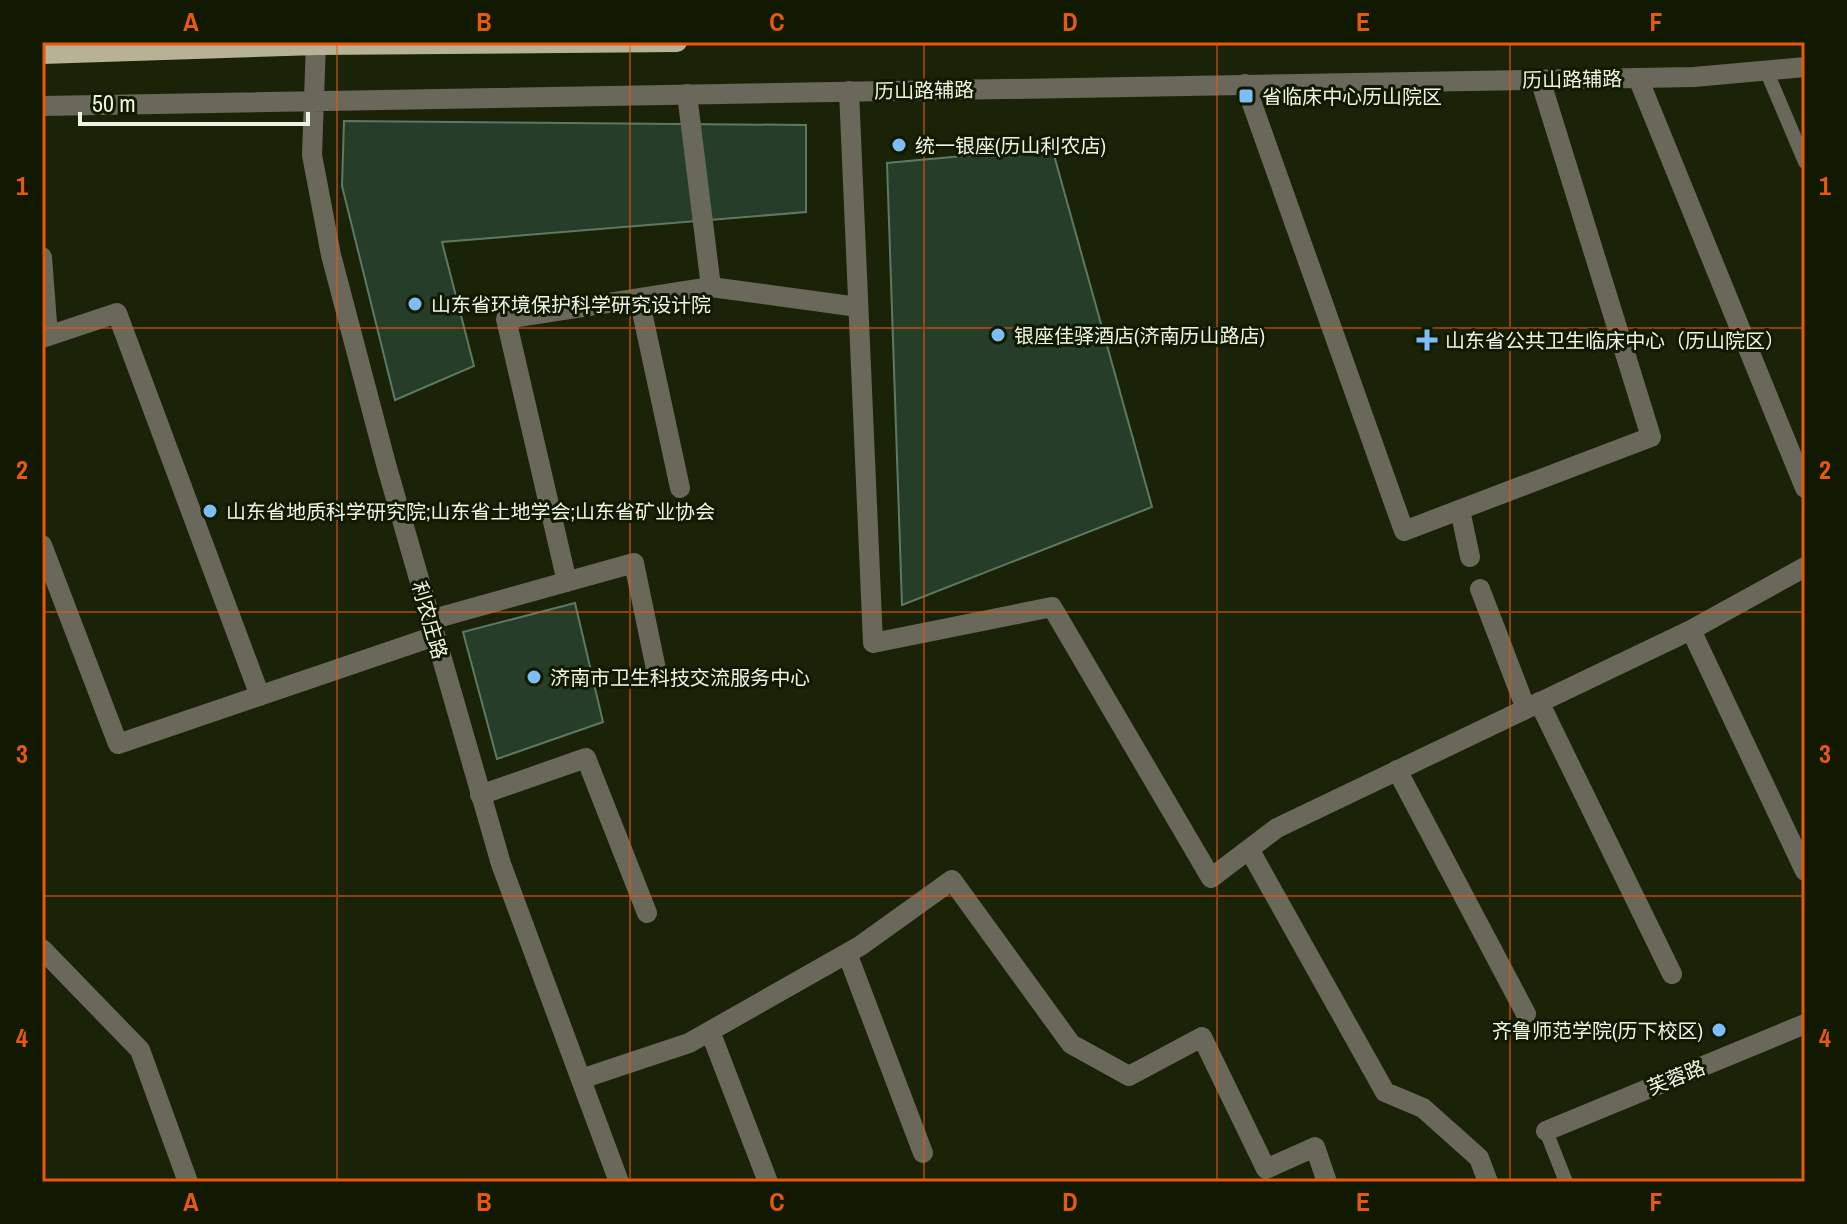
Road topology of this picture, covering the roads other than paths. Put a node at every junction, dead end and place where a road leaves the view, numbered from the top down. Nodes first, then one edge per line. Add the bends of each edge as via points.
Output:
1 (677, 42) edge
2 (317, 44) edge
3 (42, 54) edge
4 (1805, 67) edge
5 (1766, 70) junction
6 (1638, 78) junction
7 (1540, 79) junction
8 (1245, 84) junction
9 (849, 91) junction
10 (687, 94) junction
11 (313, 100) junction
12 (42, 106) edge
13 (1805, 162) edge
14 (42, 257) edge
15 (711, 287) junction
16 (639, 298) junction
17 (858, 307) junction
18 (45, 337) edge
19 (680, 488) dead end
20 (1805, 488) edge
21 (1460, 510) junction
22 (42, 545) edge
23 (1470, 557) dead end
24 (1805, 567) edge
25 (567, 582) junction
26 (1480, 589) dead end
27 (433, 628) junction
28 (1691, 630) junction
29 (657, 674) dead end
30 (260, 696) junction
31 (1533, 705) junction
32 (1397, 770) junction
33 (480, 795) junction
34 (1249, 849) junction
35 (1805, 871) edge
36 (647, 913) dead end
37 (42, 949) edge
38 (847, 953) junction
39 (1672, 974) dead end
40 (1526, 1014) dead end
41 (1805, 1024) edge
42 (710, 1031) junction
43 (581, 1079) junction
44 (1546, 1131) joint
45 (923, 1153) dead end
46 (188, 1182) edge
47 (619, 1182) edge
48 (768, 1182) edge
49 (1327, 1182) edge
50 (1488, 1182) edge
51 (1566, 1182) edge

1 - 2 main road
2 - 3 main road
2 - 11 street, 利农庄路
4 - 5 street, 历山路辅路
5 - 6 street, 历山路辅路
5 - 13 lane
6 - 7 street, 历山路辅路
6 - 20 street
7 - 8 street, 历山路辅路
7 - 21 street via 1651,437
8 - 9 street, 历山路辅路
8 - 21 street via 1404,531
9 - 10 street, 历山路辅路
9 - 17 street
10 - 11 street, 历山路辅路
10 - 15 street
11 - 12 street, 历山路辅路
11 - 27 street, 利农庄路 via 312,155 331,255
14 - 18 street
15 - 16 street
15 - 17 street
16 - 19 street
16 - 25 street via 506,319
17 - 34 street via 873,643 1052,607 1211,878
18 - 30 street via 117,313
21 - 23 street
22 - 30 street via 118,744
24 - 28 street
25 - 27 street
25 - 29 street via 634,563
26 - 31 street
27 - 30 street
27 - 33 street, 利农庄路
28 - 31 street
28 - 35 street
31 - 32 street
31 - 39 street
32 - 34 street via 1277,828
32 - 40 street
33 - 36 street via 586,758
33 - 43 street, 利农庄路
34 - 50 street via 1385,1092 1423,1108 1479,1158
37 - 46 street via 140,1050
38 - 42 street
38 - 45 street
38 - 49 street via 952,880 1071,1044 1129,1076 1202,1037 1266,1169 1315,1147
41 - 44 street, 芙蓉路
42 - 43 street
42 - 48 street
43 - 47 street, 利农庄路
44 - 51 lane

